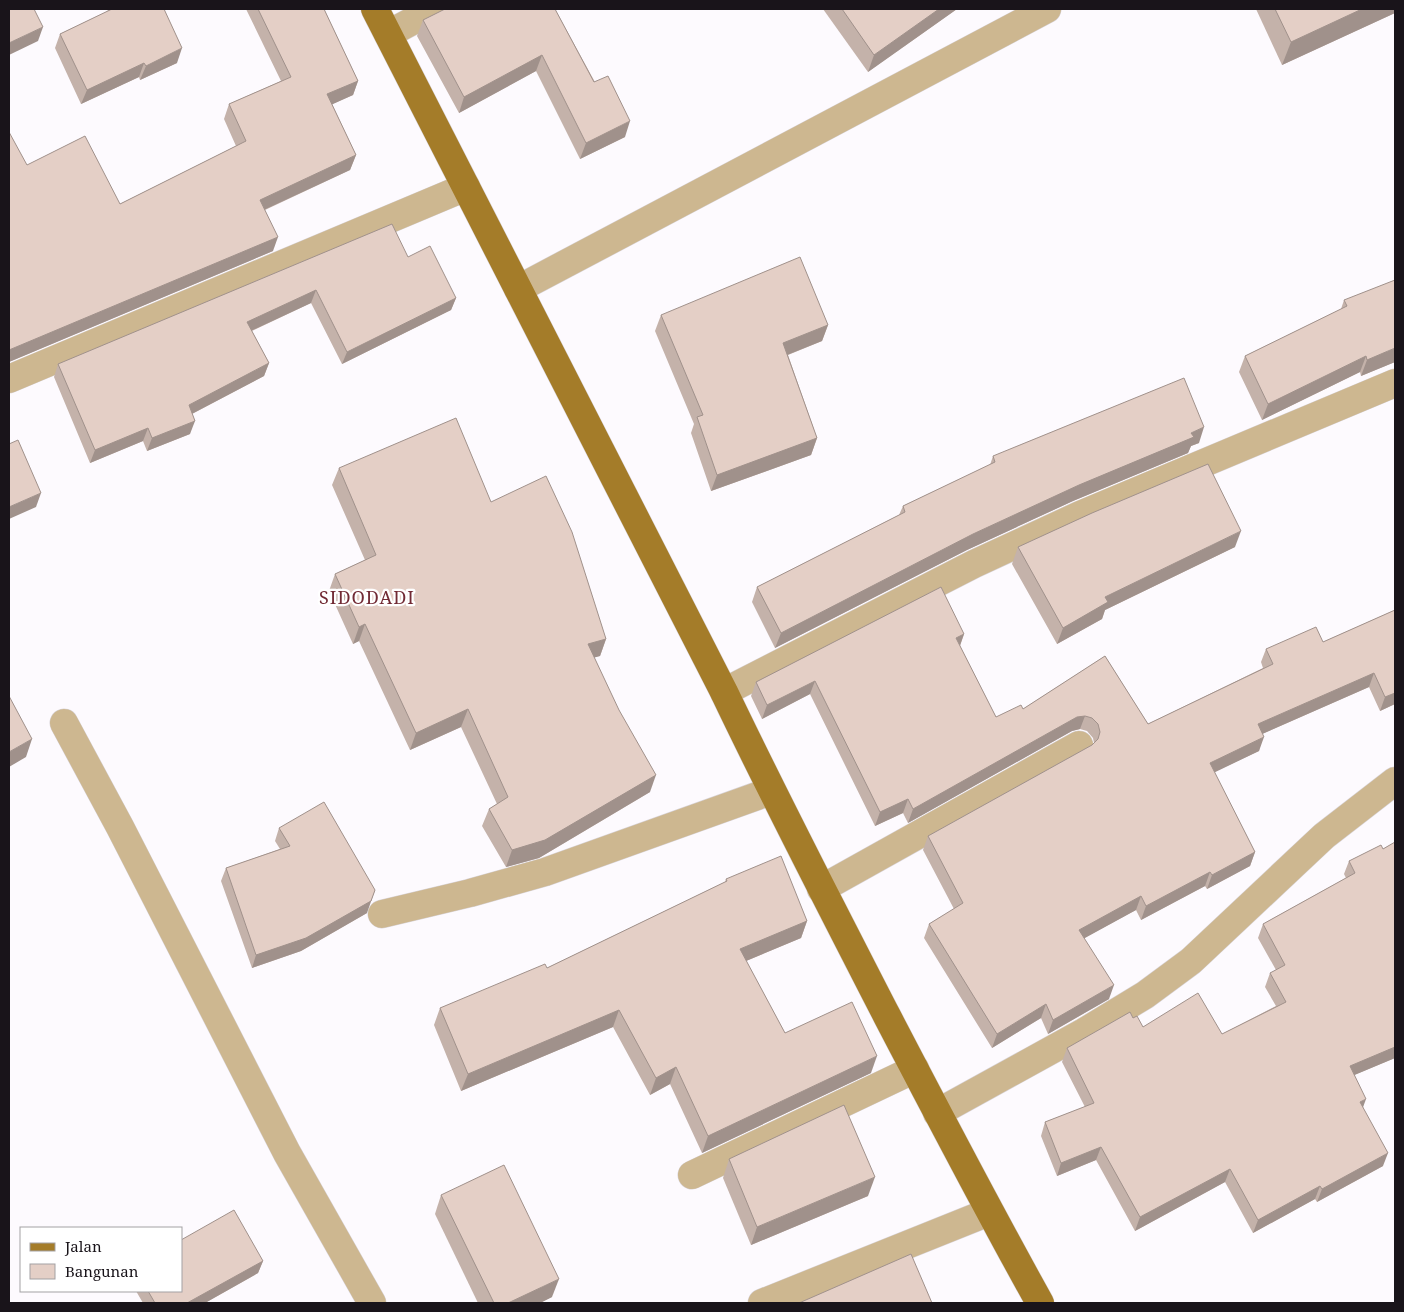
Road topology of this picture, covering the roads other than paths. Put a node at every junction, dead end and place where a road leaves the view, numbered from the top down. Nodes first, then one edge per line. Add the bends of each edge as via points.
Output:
1 (375, 9) edge
2 (434, 9) edge
3 (1048, 9) edge
4 (388, 34) junction
5 (466, 187) junction
6 (518, 290) junction
7 (9, 379) edge
8 (1395, 383) edge
9 (724, 692) junction
10 (64, 723) dead end
11 (1079, 745) dead end
12 (1395, 781) edge
13 (771, 791) junction
14 (821, 889) junction
15 (382, 914) dead end
16 (915, 1069) junction
17 (938, 1113) junction
18 (692, 1175) dead end
19 (989, 1212) junction
20 (372, 1303) edge
21 (762, 1303) edge
22 (1040, 1303) edge

1 - 4 main road
2 - 4 street
3 - 6 street
4 - 5 main road
5 - 6 main road
5 - 7 street
6 - 9 main road
8 - 9 street via 1080,515 983,560
9 - 13 main road
10 - 20 street via 286,1152
11 - 14 street
12 - 17 street via 1324,836 1191,961 1145,995
13 - 14 main road
13 - 15 street via 545,872
14 - 16 main road
16 - 17 main road
16 - 18 street
17 - 19 main road
19 - 21 street
19 - 22 main road

